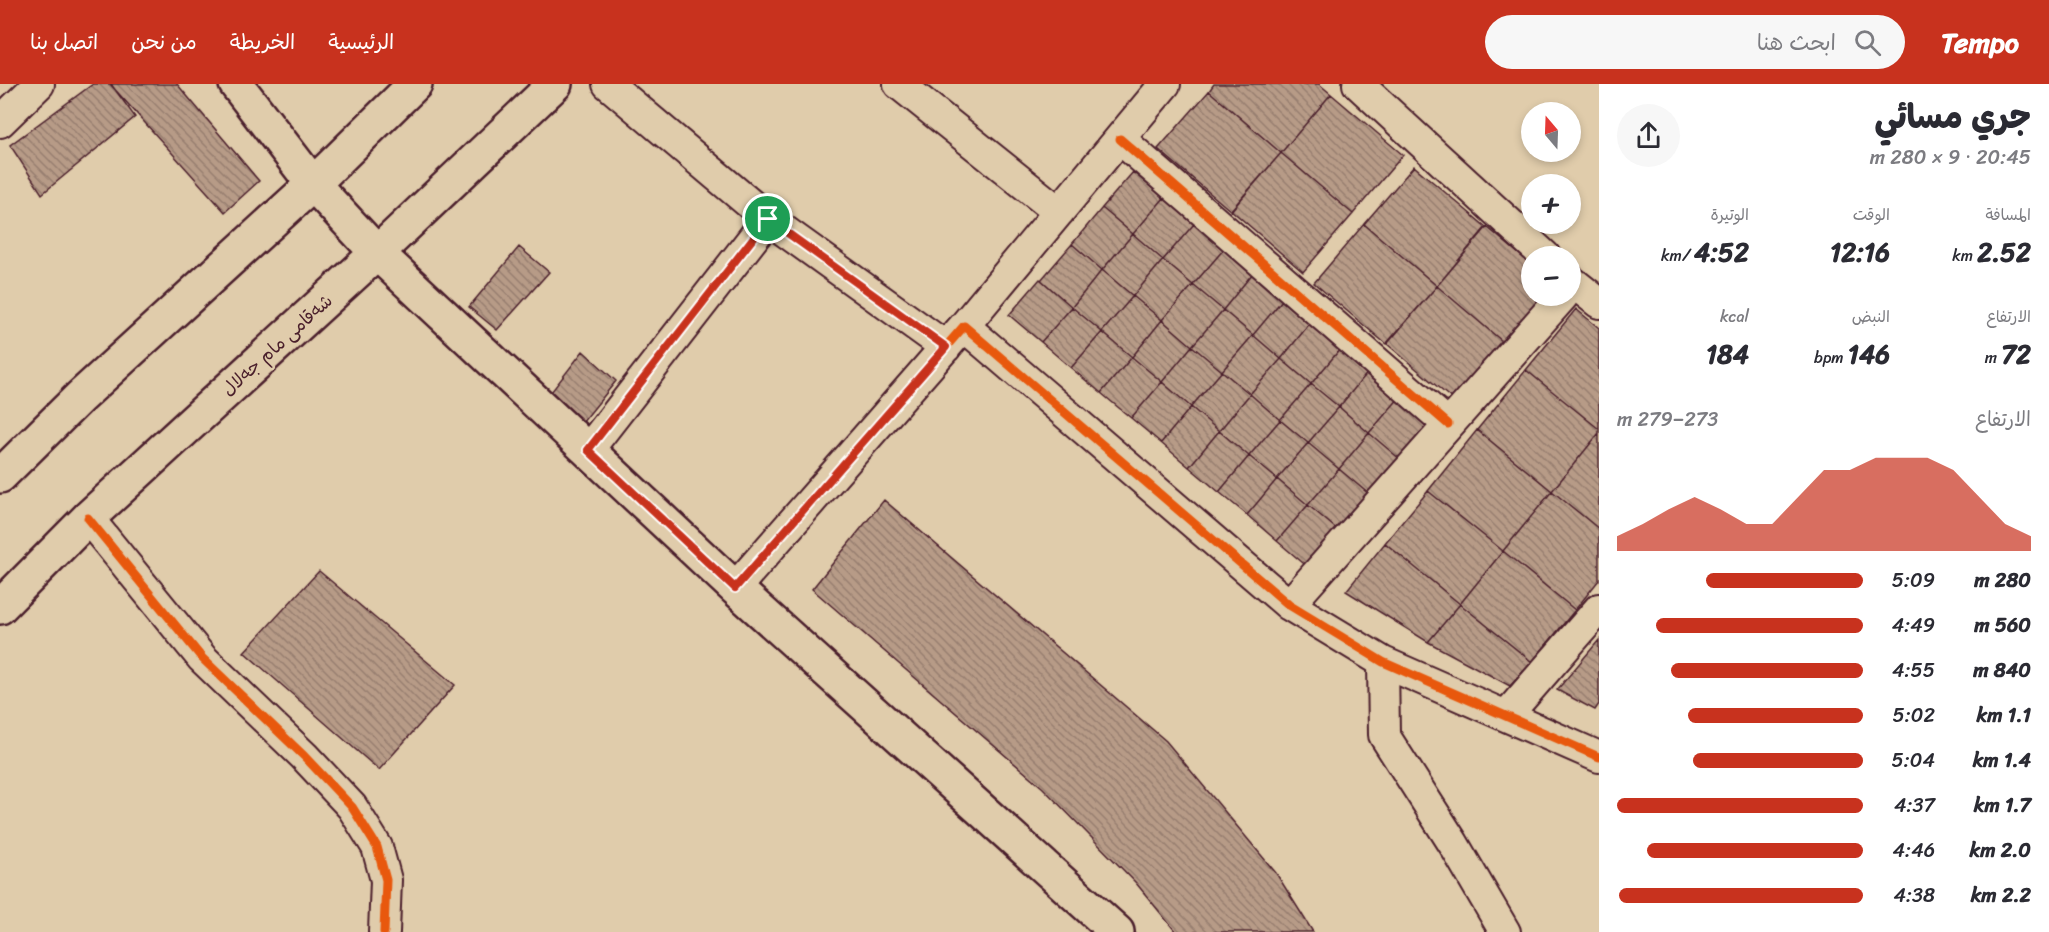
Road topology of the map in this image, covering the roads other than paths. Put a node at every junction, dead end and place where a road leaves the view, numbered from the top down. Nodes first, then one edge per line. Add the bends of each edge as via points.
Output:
1 (39, 84) edge
2 (236, 84) edge
3 (415, 84) edge
4 (555, 84) edge
5 (608, 84) edge
6 (898, 84) edge
7 (1165, 84) edge
8 (1358, 84) edge
9 (0, 122) edge
10 (1120, 139) junction
11 (313, 184) junction
12 (1059, 212) junction
13 (768, 219) junction
14 (1534, 246) edge
15 (377, 254) junction
16 (1581, 292) edge
17 (1599, 303) edge
18 (1552, 306) edge
19 (955, 337) junction
20 (1448, 424) junction
21 (588, 450) junction
22 (0, 476) edge
23 (88, 518) junction
24 (735, 588) junction
25 (1289, 605) junction
26 (0, 607) edge
27 (1599, 609) edge
28 (1383, 662) junction
29 (1506, 716) junction
30 (1599, 757) edge
31 (384, 932) edge
32 (1117, 932) edge
33 (1505, 932) edge

1 - 9 street
2 - 11 main road
3 - 11 main road
4 - 15 main road, شەقامی مام جەلال
5 - 13 street
6 - 12 street
7 - 10 street
8 - 14 street
10 - 12 street
10 - 20 street
11 - 15 main road
11 - 22 main road
12 - 19 street
13 - 19 street
13 - 21 street
15 - 21 main road
15 - 23 main road, شەقامی مام جەلال
16 - 17 street
18 - 20 street
19 - 24 street
19 - 25 street
20 - 25 street
21 - 24 main road
23 - 26 main road, شەقامی مام جەلال
23 - 31 street via 202,658 352,807 377,847 386,880
24 - 32 main road
25 - 28 street
27 - 29 street
28 - 29 street
28 - 33 street via 1384,735
29 - 30 street

